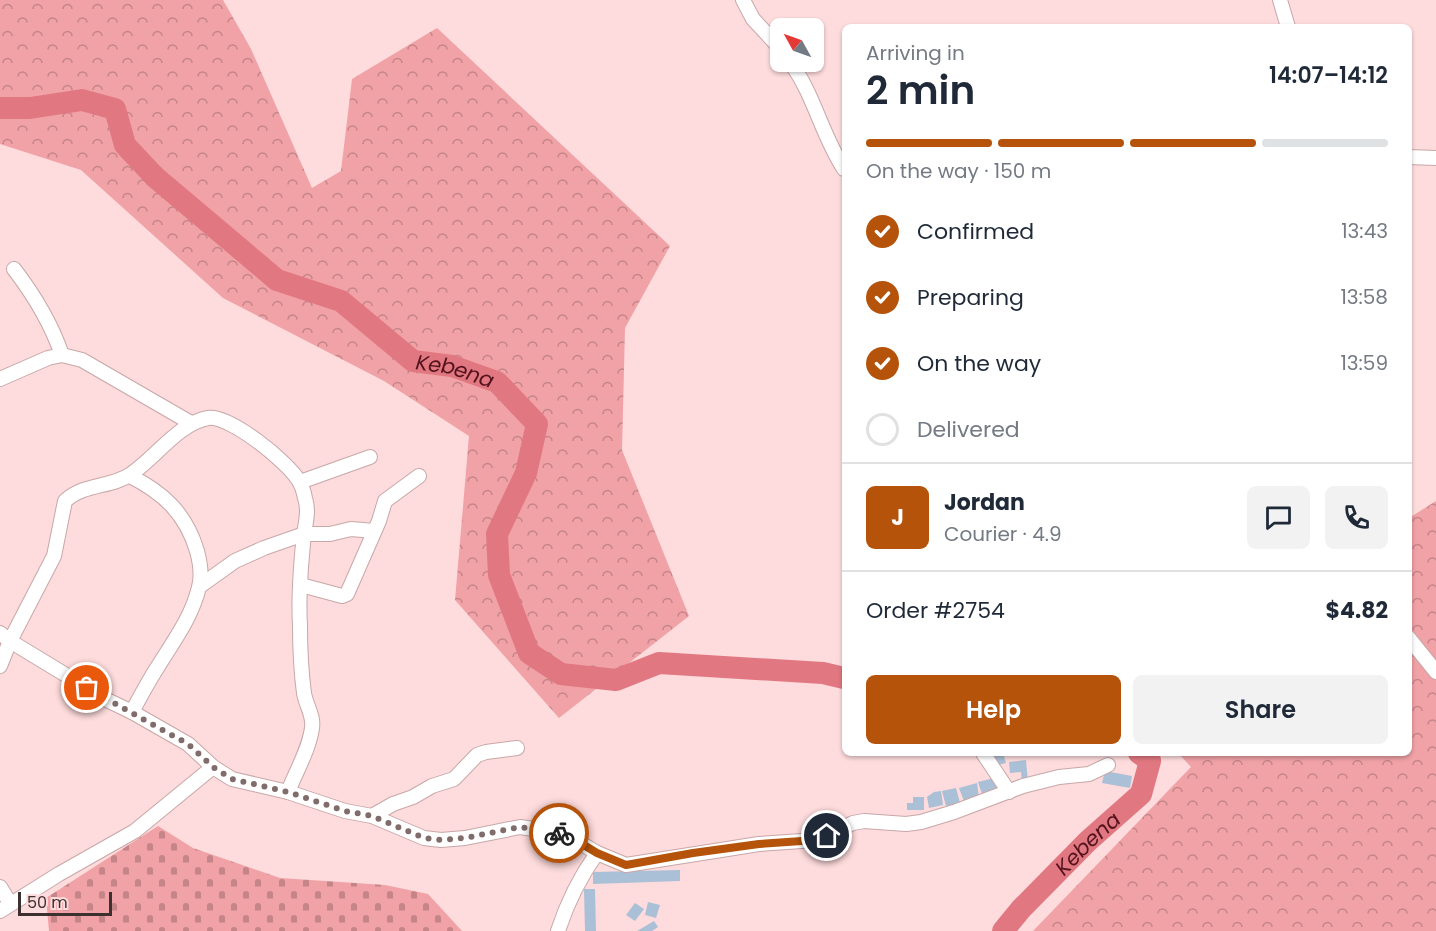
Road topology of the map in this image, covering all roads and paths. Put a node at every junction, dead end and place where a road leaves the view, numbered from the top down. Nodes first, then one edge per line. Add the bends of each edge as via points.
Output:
1 (743, 0) edge
2 (1280, 0) edge
3 (1287, 24) edge
4 (770, 37) edge
5 (796, 72) edge
6 (1412, 157) edge
7 (1436, 158) edge
8 (842, 166) edge
9 (14, 269) dead end
10 (62, 355) junction
11 (0, 379) edge
12 (191, 423) junction
13 (370, 457) dead end
14 (130, 476) junction
15 (419, 476) dead end
16 (300, 482) junction
17 (374, 531) junction
18 (304, 534) junction
19 (301, 585) junction
20 (200, 586) junction
21 (5, 637) edge
22 (1412, 642) edge
23 (0, 666) edge
24 (1436, 672) edge
25 (132, 712) junction
26 (517, 748) dead end
27 (985, 756) edge
28 (1107, 765) dead end
29 (213, 767) junction
30 (288, 792) junction
31 (1009, 792) junction
32 (372, 816) junction
33 (597, 853) junction
34 (0, 887) edge
35 (5, 907) edge
36 (558, 931) edge

1 - 4 street via 753,19
2 - 3 street
5 - 8 street
6 - 7 street
9 - 10 street via 54,332
10 - 11 street
10 - 12 street via 82,360
12 - 14 street
12 - 16 street via 215,418 233,426 282,461
13 - 16 street
14 - 20 street via 154,490 180,513 191,532 200,562
14 - 21 street via 83,489 65,501 54,556
15 - 17 street via 385,501
16 - 18 street via 308,514
17 - 18 street
17 - 19 street via 347,594
18 - 19 street
18 - 20 street via 235,561
19 - 30 street via 299,623 304,694 312,726
20 - 25 street via 187,621
21 - 23 street
21 - 25 street
22 - 24 street
25 - 29 street via 188,744
26 - 32 street via 477,755 454,779
27 - 31 street
28 - 31 street via 1089,774 1046,780
29 - 30 street via 232,779
29 - 35 street via 135,831
30 - 32 street
31 - 33 street via 921,822 864,821 816,840 759,844 626,865
32 - 33 street via 424,838 441,840 520,827 554,831
33 - 36 street via 580,879
34 - 35 street

